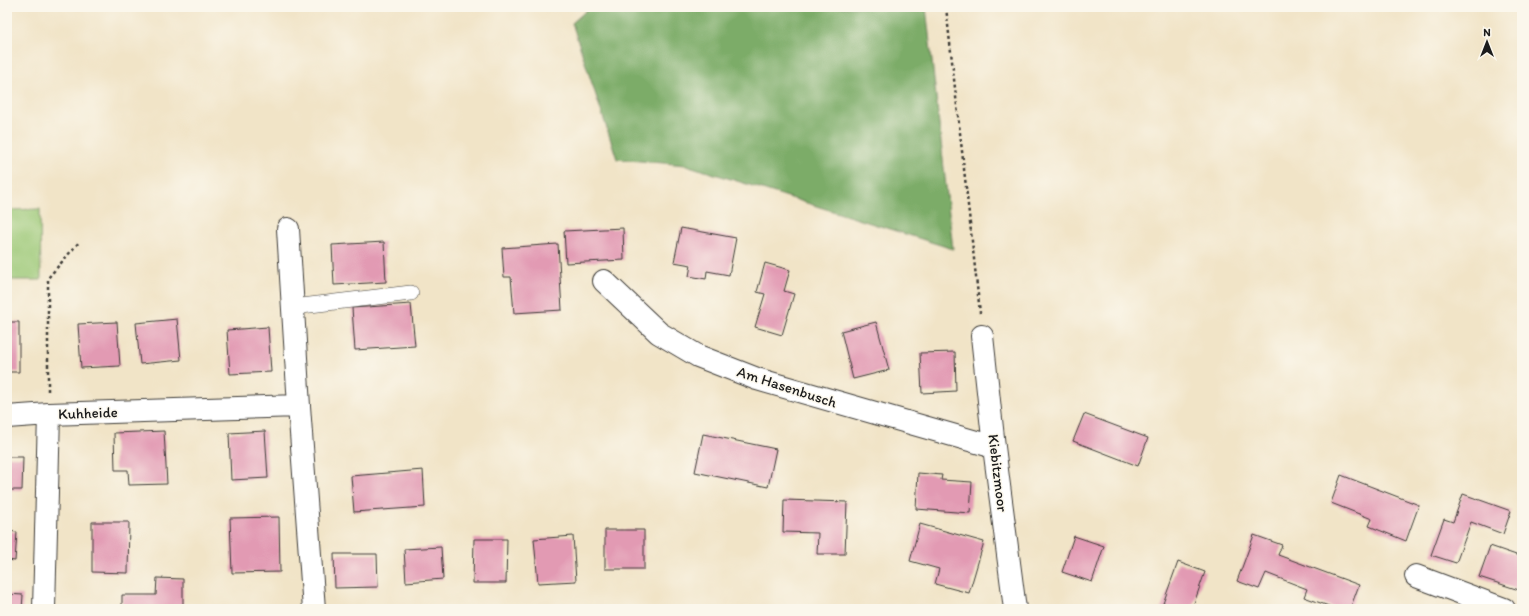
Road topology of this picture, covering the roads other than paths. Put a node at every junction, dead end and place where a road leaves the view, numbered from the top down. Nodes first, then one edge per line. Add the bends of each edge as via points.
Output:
1 (288, 229) dead end
2 (604, 281) dead end
3 (411, 293) dead end
4 (293, 307) junction
5 (982, 336) road end
6 (299, 406) junction
7 (48, 414) junction
8 (7, 417) edge
9 (994, 447) junction
10 (1416, 576) dead end
11 (44, 609) edge
12 (314, 609) edge
13 (1015, 609) edge
14 (1504, 609) edge

1 - 4 street
2 - 9 street, Am Hasenbusch via 658,333 698,356 757,379
3 - 4 lane
4 - 6 street
5 - 9 street, Kiebitzmoor
6 - 7 street, Kuhheide
6 - 12 street
7 - 8 street
7 - 11 street, Kuhheide
9 - 13 street, Kiebitzmoor
10 - 14 street

